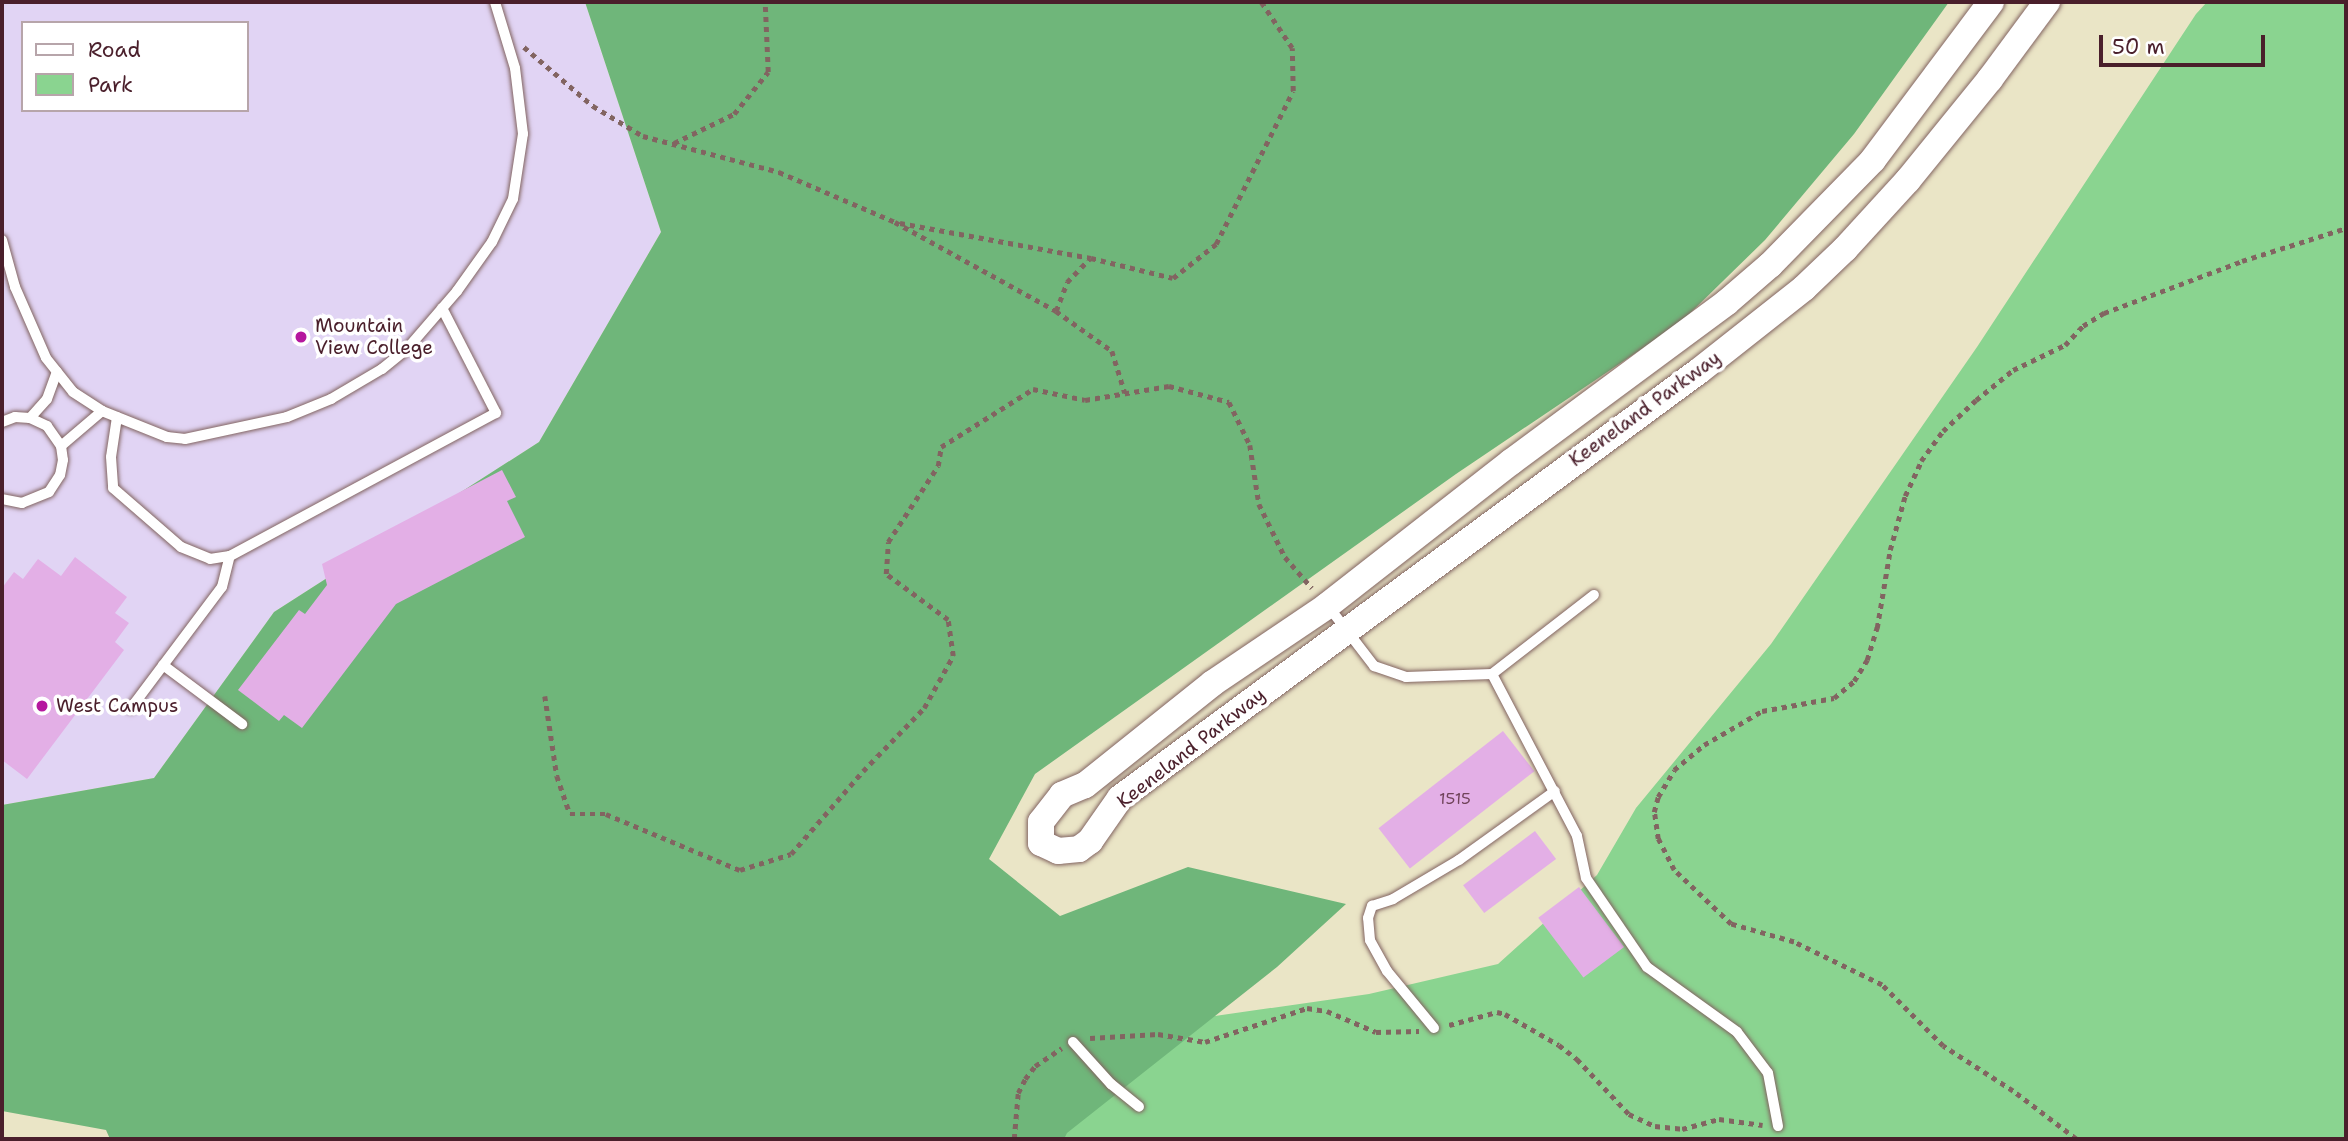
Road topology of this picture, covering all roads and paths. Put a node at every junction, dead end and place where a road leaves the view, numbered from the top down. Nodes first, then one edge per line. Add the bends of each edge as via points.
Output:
1 (495, 2) edge
2 (765, 2) edge
3 (1261, 2) edge
4 (1991, 2) edge
5 (2047, 2) edge
6 (502, 27) junction
7 (1954, 55) junction
8 (1990, 79) junction
9 (674, 143) junction
10 (895, 222) junction
11 (2346, 228) edge
12 (2, 240) edge
13 (1091, 258) junction
14 (442, 307) junction
15 (1056, 311) junction
16 (57, 372) junction
17 (1125, 393) junction
18 (102, 411) junction
19 (117, 416) junction
20 (30, 418) junction
21 (2, 422) edge
22 (61, 446) junction
23 (2, 499) edge
24 (230, 556) junction
25 (1594, 595) dead end
26 (1327, 606) junction
27 (1347, 631) junction
28 (163, 665) junction
29 (1492, 674) junction
30 (545, 696) dead end
31 (131, 708) dead end
32 (242, 724) dead end
33 (1555, 791) junction
34 (1434, 1028) junction
35 (1073, 1042) junction
36 (1139, 1107) dead end
37 (1778, 1126) joint
38 (1014, 1139) edge
39 (2076, 1139) edge

1 - 6 lane
2 - 9 path via 768,72 734,114
3 - 13 path via 1292,48 1293,90 1216,244 1172,278
4 - 7 street, Keeneland Parkway
5 - 8 street, Keeneland Parkway
6 - 9 path via 593,106 643,136
6 - 14 lane via 514,68 523,134 513,199 492,242
7 - 8 street
7 - 26 street, Keeneland Parkway via 1865,169 1780,256 1726,303
8 - 27 street, Keeneland Parkway via 1908,180 1804,288
9 - 10 path via 779,172
10 - 13 path
10 - 15 path
11 - 39 path via 2104,313 2065,345 2013,370 1976,400 1943,430 1921,461 1905,496 1877,628 1867,660 1854,681 1834,698 1762,711 1704,745 1674,769 1658,797 1654,812 1658,839 1674,870 1701,899 1731,923 1794,942 1882,985 1943,1046
12 - 16 lane via 15,287 46,358
13 - 15 path via 1067,282
14 - 19 lane via 407,349 382,369 287,418 185,439 167,438
14 - 24 lane via 496,413
15 - 17 path via 1112,351
16 - 18 lane via 73,392
16 - 20 lane via 47,399
17 - 26 path via 1168,386 1229,402 1250,445 1259,504 1285,556
17 - 30 path via 1085,400 1033,389 941,447 938,466 888,542 886,574 948,621 953,656 924,708 791,854 740,870 606,814 570,814 557,776
18 - 19 lane
18 - 22 lane
19 - 24 lane via 111,457 113,488 181,547 210,559
20 - 21 lane
20 - 22 lane via 47,426
22 - 23 lane via 60,475 49,492 22,503
24 - 28 lane via 222,587
25 - 29 lane
26 - 27 lane
26 - 27 street, Keeneland Parkway via 1213,683 1085,785 1062,794 1041,822 1041,843 1058,851 1079,849 1090,841 1120,798
27 - 29 lane via 1374,666 1406,677
28 - 31 lane
28 - 32 lane
29 - 33 lane
33 - 34 lane via 1459,860 1393,899 1372,906 1370,940 1387,971
33 - 37 lane via 1577,836 1586,878 1647,967 1737,1032 1768,1073
34 - 35 path via 1403,1034 1376,1032 1327,1011 1307,1009 1205,1042 1140,1034
34 - 37 path via 1497,1012 1505,1014 1559,1045 1629,1114 1655,1126 1682,1129 1719,1119
35 - 36 lane
35 - 38 path via 1035,1066 1026,1079 1018,1093

